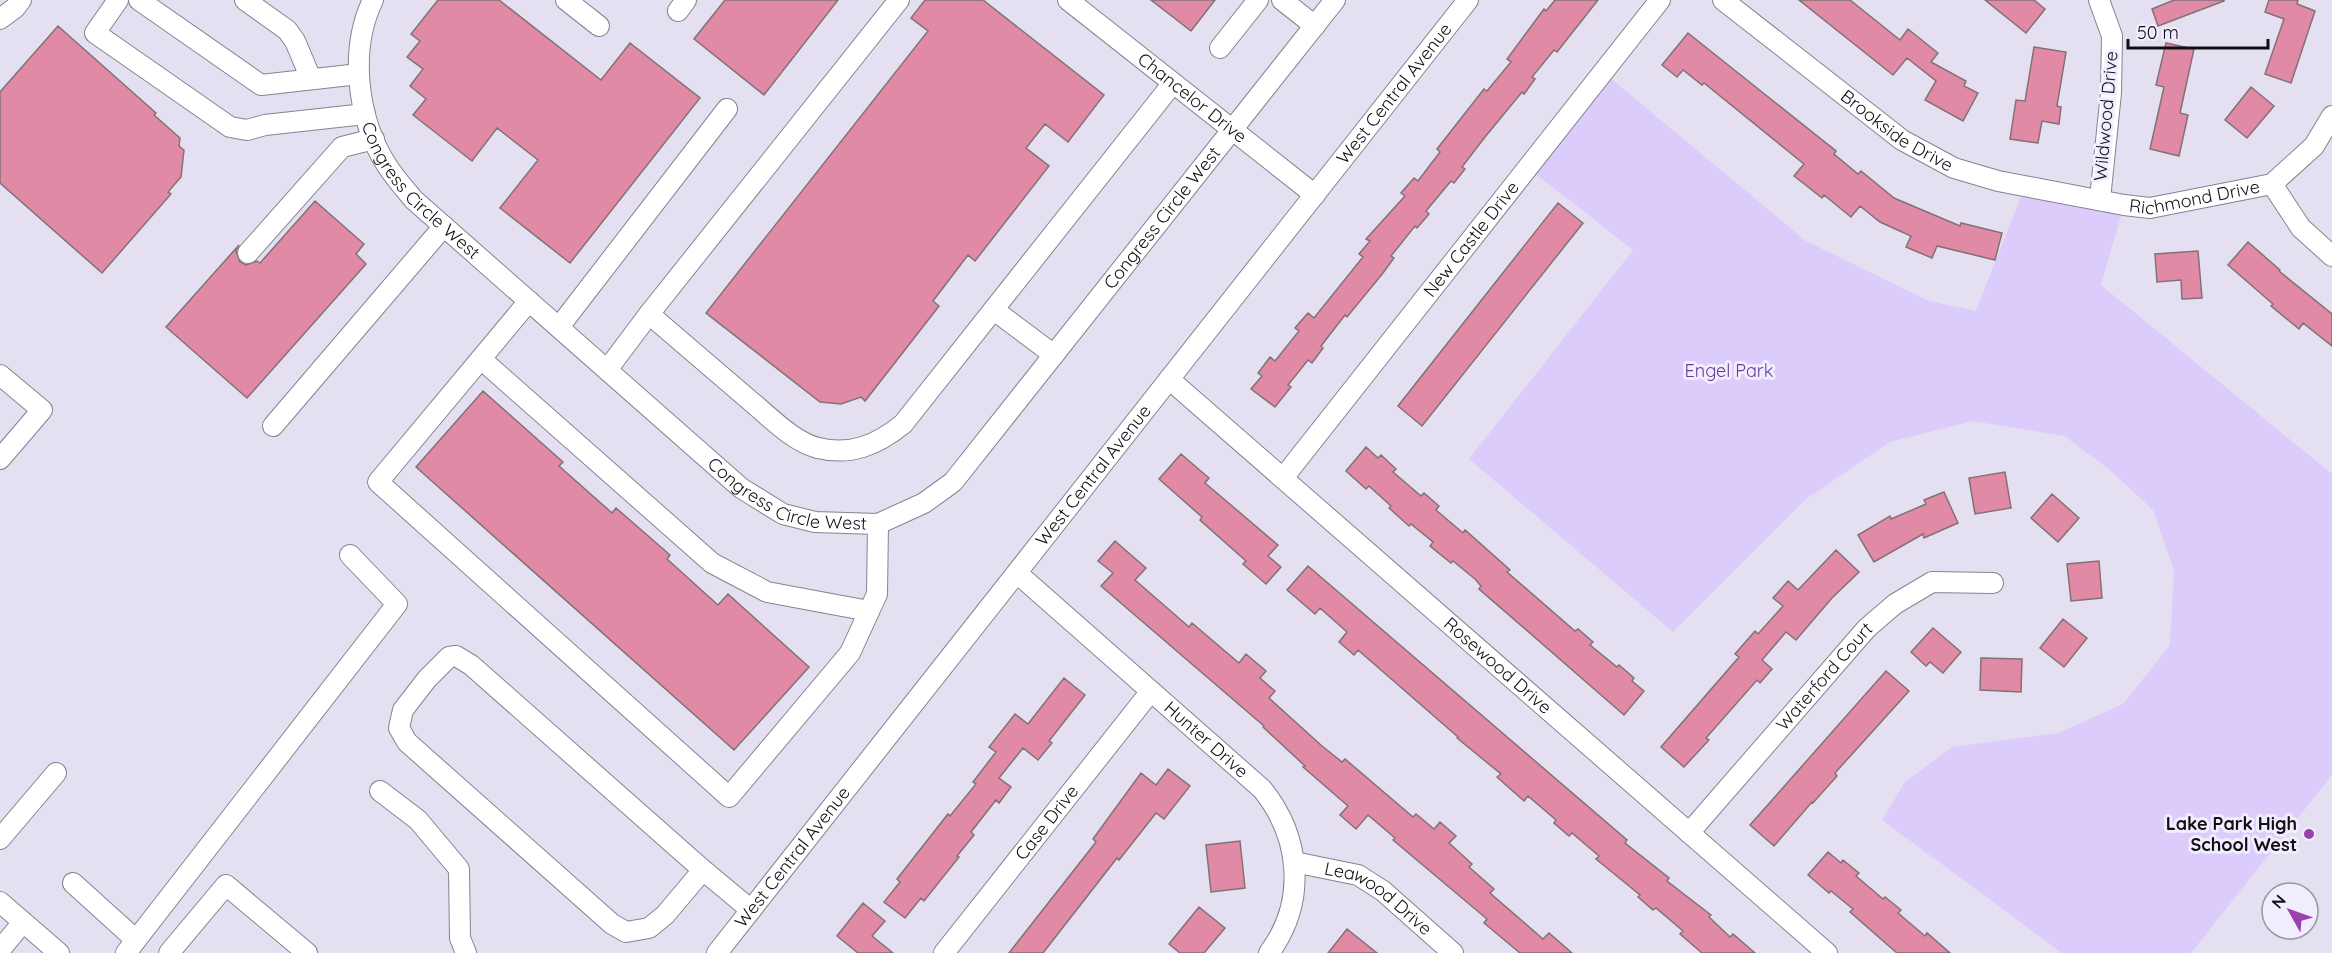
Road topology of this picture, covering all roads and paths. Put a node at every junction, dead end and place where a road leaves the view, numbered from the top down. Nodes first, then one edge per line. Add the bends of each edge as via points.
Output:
1 (21, 0) edge
2 (118, 0) edge
3 (139, 0) edge
4 (245, 0) edge
5 (373, 0) edge
6 (566, 0) edge
7 (899, 0) edge
8 (1068, 0) edge
9 (1258, 0) edge
10 (1282, 0) edge
11 (1335, 0) edge
12 (1468, 0) edge
13 (1660, 0) edge
14 (1723, 0) edge
15 (2099, 0) edge
16 (0, 19) edge
17 (599, 26) dead end
18 (1315, 26) junction
19 (1220, 48) dead end
20 (359, 74) junction
21 (311, 79) junction
22 (1173, 83) junction
23 (364, 106) junction
24 (727, 109) dead end
25 (2332, 116) edge
26 (1233, 130) junction
27 (374, 139) junction
28 (2272, 184) junction
29 (1315, 195) junction
30 (2100, 199) junction
31 (444, 226) junction
32 (248, 253) dead end
33 (2332, 256) edge
34 (529, 301) junction
35 (994, 310) junction
36 (649, 314) junction
37 (559, 327) junction
38 (1054, 356) junction
39 (481, 359) junction
40 (607, 370) junction
41 (0, 375) edge
42 (1169, 379) junction
43 (273, 426) dead end
44 (0, 459) edge
45 (1283, 478) junction
46 (878, 524) junction
47 (350, 555) dead end
48 (1017, 573) junction
49 (1993, 583) dead end
50 (869, 611) junction
51 (1151, 691) junction
52 (56, 773) dead end
53 (380, 791) dead end
54 (1689, 832) junction
55 (0, 839) edge
56 (1294, 862) junction
57 (703, 870) junction
58 (73, 883) dead end
59 (0, 902) edge
60 (752, 910) junction
61 (23, 922) junction
62 (131, 946) edge
63 (0, 950) edge
64 (58, 953) edge
65 (169, 953) edge
66 (307, 953) edge
67 (466, 953) edge
68 (717, 953) edge
69 (944, 953) edge
70 (1269, 953) edge
71 (1453, 953) edge
72 (1827, 953) edge

1 - 16 street
2 - 23 street via 95,33 230,127 247,130
3 - 21 street via 261,85
4 - 21 street via 287,30 296,41
5 - 20 street, Congress Circle West via 363,35
6 - 17 street
7 - 36 street
8 - 22 street, Chancelor Drive
9 - 19 street
10 - 18 street
11 - 18 street, Congress Circle West
12 - 29 street, West Central Avenue
13 - 45 street, New Castle Drive
14 - 30 street, Brookside Drive via 1902,140 1934,159 1998,181
15 - 30 street, Wildwood Drive via 2112,36 2111,93
18 - 26 street, Congress Circle West
20 - 21 street
20 - 23 street, Congress Circle West
22 - 26 street, Chancelor Drive
22 - 35 street
23 - 27 street, Congress Circle West
24 - 37 street
25 - 28 street, Richmond Drive via 2300,161
26 - 29 street, Chancelor Drive
26 - 38 street, Congress Circle West
27 - 31 street, Congress Circle West via 400,184
27 - 32 street via 342,147
28 - 30 street, Richmond Drive via 2150,208
28 - 33 street via 2301,228
29 - 42 street, West Central Avenue
31 - 34 street, Congress Circle West
31 - 43 street
34 - 37 street, Congress Circle West
34 - 39 street
35 - 36 street via 903,424 875,444 850,451 806,444
35 - 38 street
36 - 40 street
37 - 40 street, Congress Circle West
38 - 46 street, Congress Circle West via 953,482 924,503
39 - 50 street via 712,563 767,592
39 - 50 street via 378,482 729,797 850,652
40 - 46 street, Congress Circle West via 741,488 783,514 815,522
41 - 44 street via 42,410
42 - 45 street, Rosewood Drive
42 - 48 street, West Central Avenue
45 - 54 street, Rosewood Drive
46 - 50 street via 877,594
47 - 62 street via 397,604
48 - 51 street, Hunter Drive
48 - 60 street, West Central Avenue
49 - 54 street, Waterford Court via 1932,582 1895,604 1868,628
51 - 56 street, Hunter Drive via 1262,789 1285,825
51 - 69 street, Case Drive
52 - 55 street
53 - 67 street via 418,820 459,869 460,938
54 - 72 street, Rosewood Drive
56 - 70 street, Hunter Drive via 1289,916
56 - 71 street, Leawood Drive via 1358,875 1383,891
57 - 57 street via 471,665 456,656 449,657 427,679 403,710 399,728 407,742 612,924 626,932 649,928
57 - 60 street
58 - 62 street
59 - 61 street
60 - 68 street, West Central Avenue
61 - 63 street
61 - 64 street
65 - 66 street via 226,885

